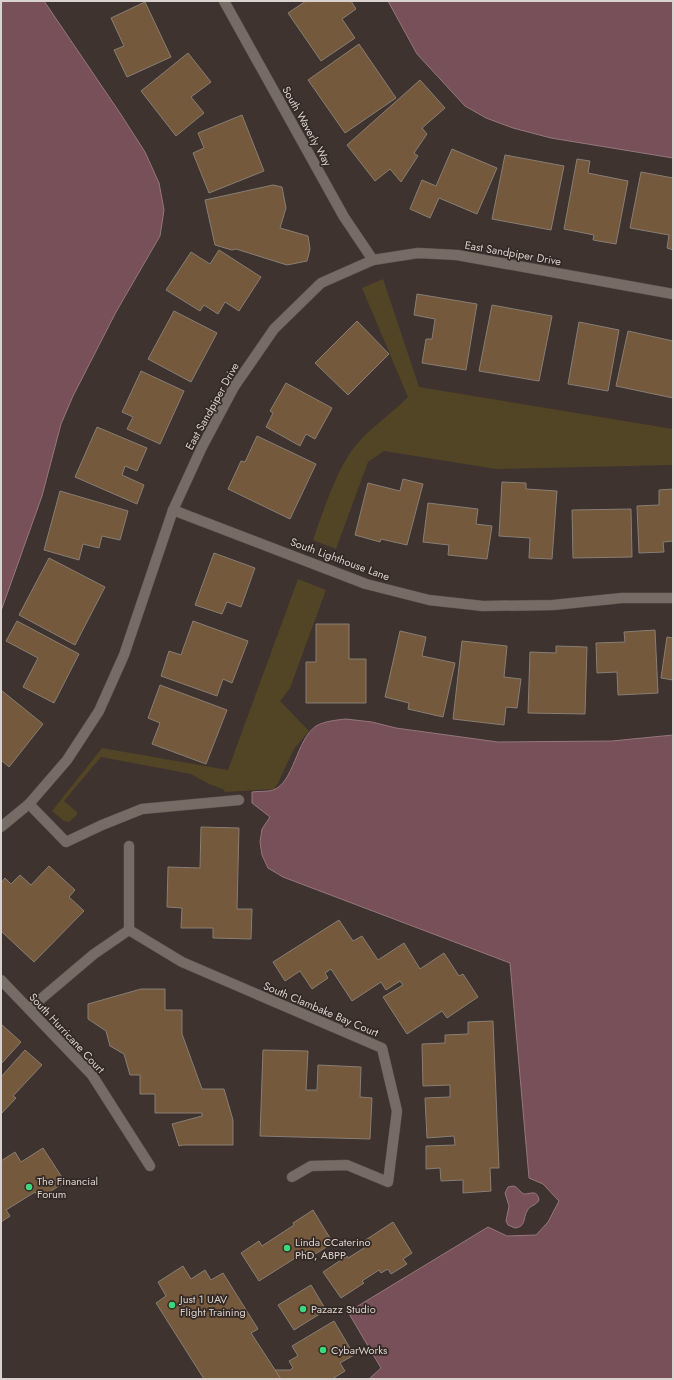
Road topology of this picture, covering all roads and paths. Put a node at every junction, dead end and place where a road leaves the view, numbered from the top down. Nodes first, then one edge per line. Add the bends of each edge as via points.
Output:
1 (224, 1) edge
2 (373, 260) junction
3 (673, 294) edge
4 (173, 510) junction
5 (673, 598) edge
6 (239, 800) dead end
7 (29, 804) junction
8 (1, 827) edge
9 (129, 846) dead end
10 (129, 930) junction
11 (1, 980) edge
12 (29, 1010) junction
13 (150, 1166) dead end
14 (292, 1177) dead end

1 - 2 street, South Waverly Way via 344,217
2 - 3 street, East Sandpiper Drive via 418,253 457,255
2 - 4 street, East Sandpiper Drive via 321,283 274,329 234,387 202,447
4 - 5 street, South Lighthouse Lane via 366,584 429,600 483,606 554,605 622,598
4 - 7 street, East Sandpiper Drive via 124,655 99,711 67,760
6 - 7 street via 142,809 66,842
7 - 8 street, East Sandpiper Drive
9 - 10 street
10 - 12 street via 94,954
10 - 14 street, South Clambake Bay Court via 182,962 382,1048 397,1111 388,1182 347,1165 311,1166
11 - 12 street, South Hurricane Court
12 - 13 street, South Hurricane Court via 92,1075

